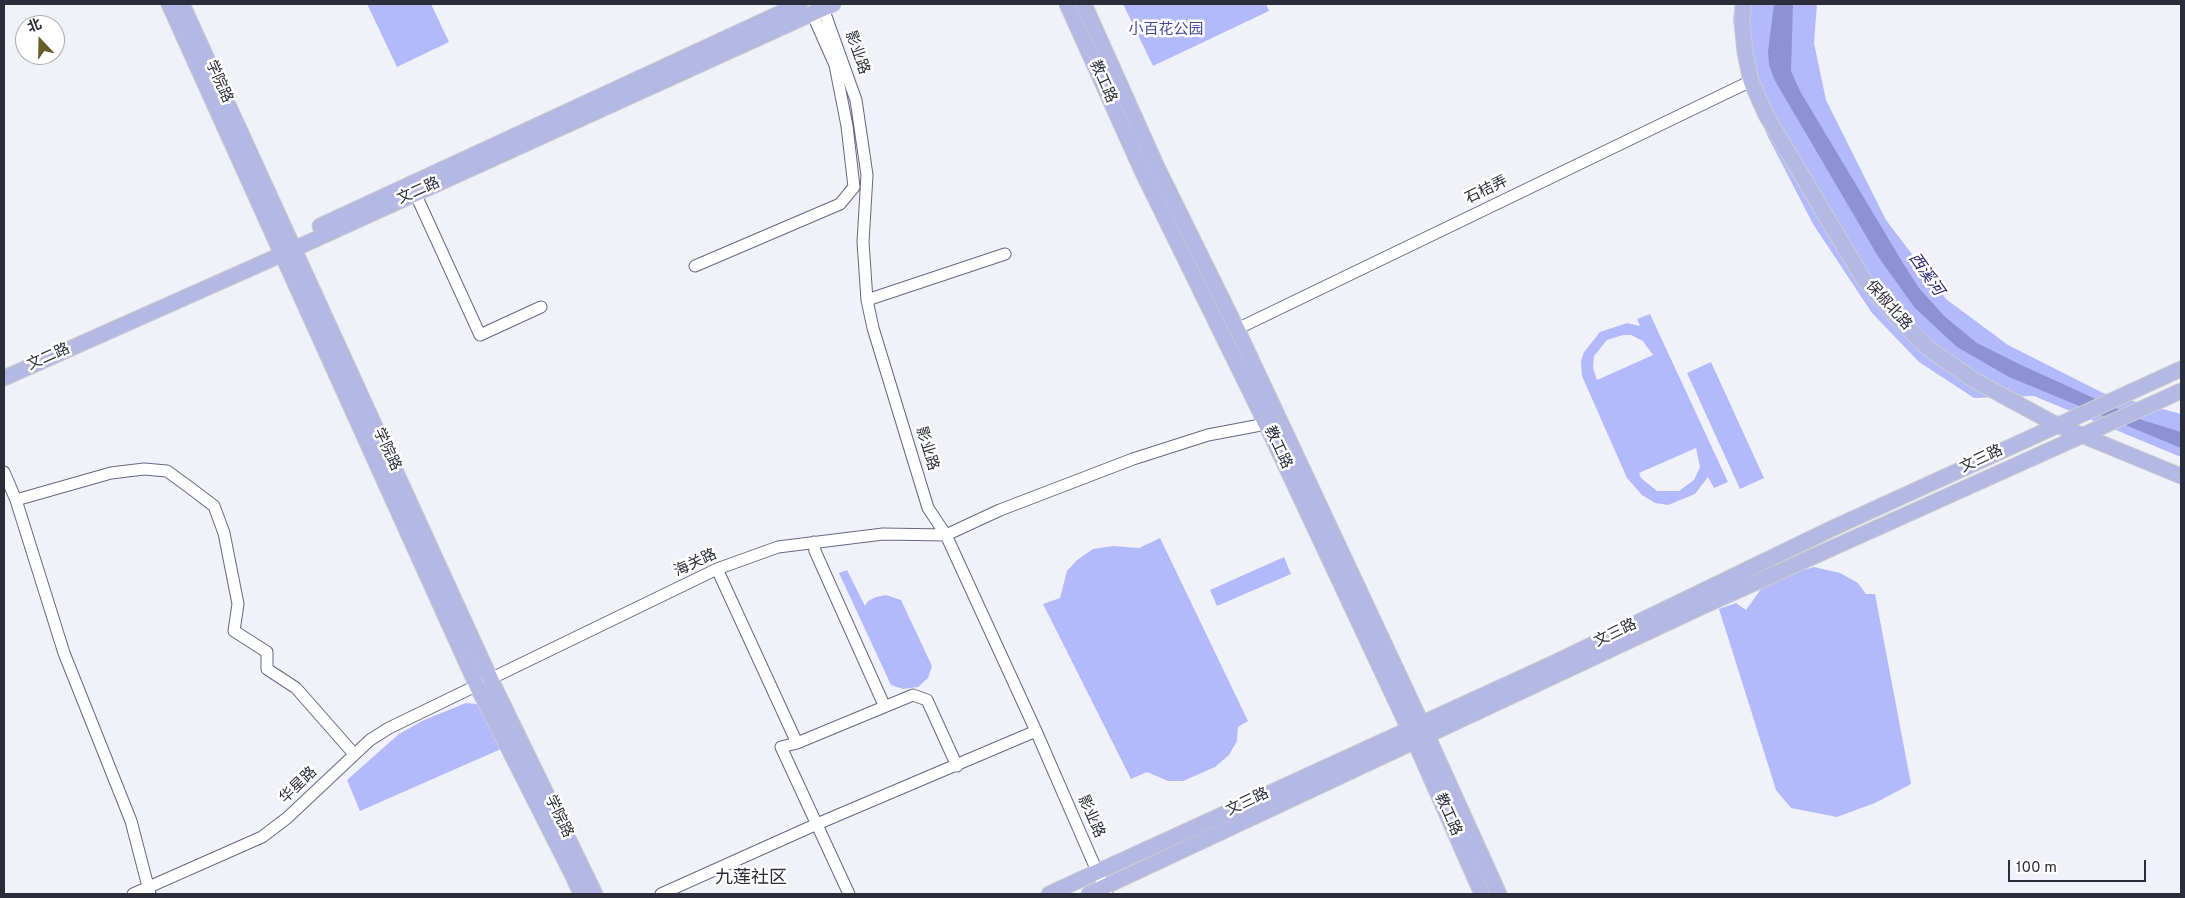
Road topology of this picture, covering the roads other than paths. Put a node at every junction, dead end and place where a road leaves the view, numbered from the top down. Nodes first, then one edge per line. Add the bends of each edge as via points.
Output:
1 (169, 4) edge
2 (182, 4) edge
3 (800, 4) edge
4 (1067, 4) edge
5 (1084, 4) edge
6 (1743, 4) edge
7 (823, 8) edge
8 (1751, 81) junction
9 (415, 193) junction
10 (286, 247) junction
11 (1005, 254) dead end
12 (695, 266) dead end
13 (867, 300) junction
14 (541, 307) dead end
15 (1237, 329) junction
16 (4, 368) edge
17 (2181, 369) edge
18 (4, 378) edge
19 (2181, 391) edge
20 (1266, 424) junction
21 (2057, 425) junction
22 (2081, 434) junction
23 (4, 472) edge
24 (2181, 476) edge
25 (16, 500) junction
26 (946, 535) junction
27 (814, 542) junction
28 (717, 569) junction
29 (484, 683) junction
30 (884, 706) junction
31 (1036, 731) junction
32 (1418, 733) junction
33 (797, 743) junction
34 (354, 754) junction
35 (957, 766) junction
36 (817, 824) junction
37 (1098, 872) junction
38 (149, 891) edge
39 (1105, 891) edge
40 (133, 894) edge
41 (581, 894) edge
42 (595, 894) edge
43 (661, 894) edge
44 (850, 894) edge
45 (1048, 894) edge
46 (1089, 894) edge
47 (1482, 894) edge
48 (1499, 894) edge

1 - 10 main road, 学院路
2 - 10 main road, 学院路
3 - 10 main road, 文二路
4 - 20 main road, 教工路 via 1143,174
5 - 15 main road, 教工路 via 1157,167
6 - 8 main road, 保俶北路 via 1742,23
7 - 9 main road, 文二路
7 - 12 street via 847,126 854,187 840,204
7 - 13 street, 影业路 via 856,100 866,175 863,242
8 - 15 street, 石桔弄
8 - 21 main road, 保俶北路 via 1786,150 1843,247 1864,280 1898,319 1929,349 1974,380
9 - 10 main road, 文二路
9 - 14 street via 480,335
10 - 16 main road, 文二路
10 - 18 main road, 文二路
10 - 29 main road, 学院路
11 - 13 street
13 - 26 street, 影业路 via 928,508
15 - 32 main road, 教工路
17 - 21 main road, 文三路
19 - 22 main road, 文三路
20 - 26 street via 1208,435 1133,459 1000,510
20 - 32 main road, 教工路
21 - 22 main road, 保俶北路
21 - 32 main road, 文三路 via 1832,529 1554,663
22 - 24 main road, 保俶北路
22 - 32 main road, 文三路
23 - 25 street
25 - 34 street via 110,472 167,471 189,487 214,506 224,533 238,604 234,631 266,652 267,669 296,688
25 - 38 street via 64,653 131,821
26 - 27 street, 海关路 via 883,534
26 - 31 street, 影业路
27 - 28 street, 海关路 via 778,547
27 - 30 street via 815,551
28 - 29 street, 海关路
28 - 33 street
29 - 34 street, 华星路 via 389,728
29 - 41 main road, 学院路
29 - 42 main road, 学院路
30 - 33 street
30 - 35 street via 913,695 927,700
31 - 35 street
31 - 37 street, 影业路
32 - 37 main road, 文三路
32 - 39 main road, 文三路
32 - 47 main road, 教工路
32 - 48 main road, 教工路
33 - 36 street via 781,747
34 - 38 street, 华星路 via 287,818 262,837
35 - 36 street
36 - 43 street
36 - 44 street
37 - 39 street, 影业路
37 - 45 main road, 文三路
38 - 40 street, 华星路
39 - 46 main road, 文三路

